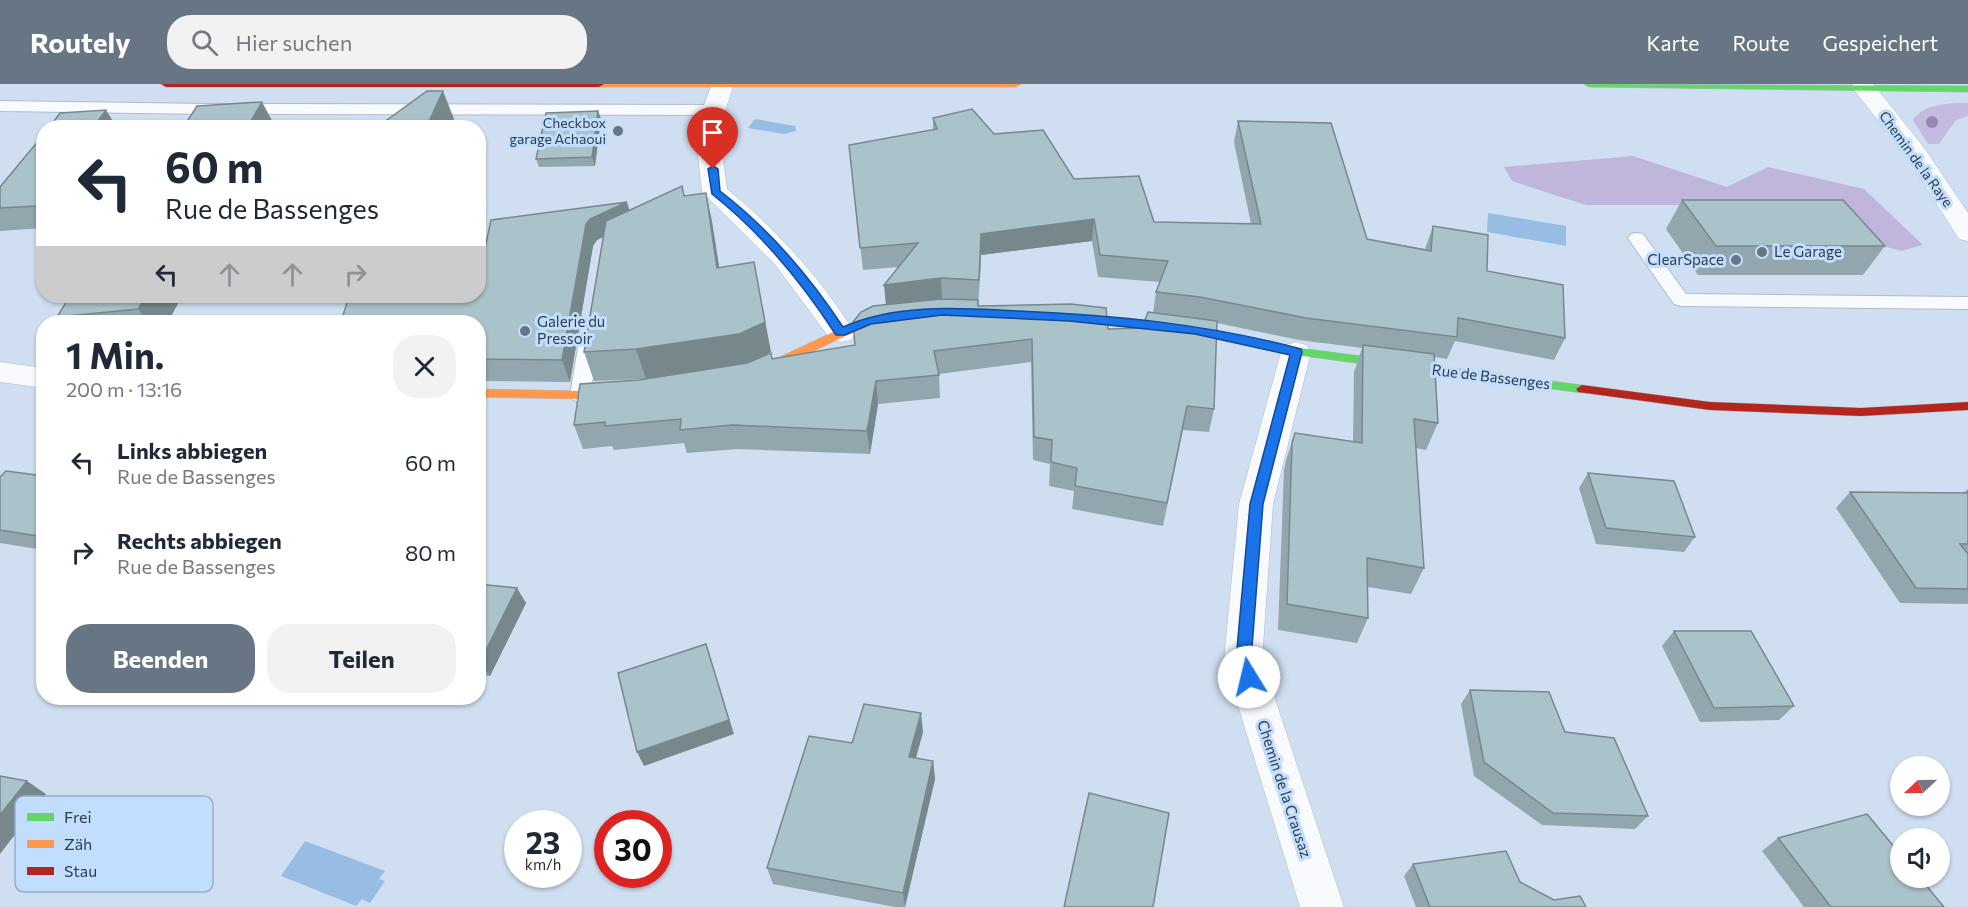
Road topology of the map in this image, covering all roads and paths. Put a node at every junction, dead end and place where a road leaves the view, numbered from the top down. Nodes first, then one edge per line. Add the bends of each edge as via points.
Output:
1 (166, 84) edge
2 (723, 84) edge
3 (1016, 84) edge
4 (1589, 84) edge
5 (1863, 86) junction
6 (1968, 89) edge
7 (0, 106) edge
8 (714, 110) junction
9 (1968, 233) edge
10 (1637, 238) dead end
11 (1968, 303) edge
12 (593, 315) edge
13 (911, 315) edge
14 (1046, 316) edge
15 (841, 333) junction
16 (1296, 352) junction
17 (0, 372) edge
18 (36, 377) edge
19 (740, 377) edge
20 (635, 392) edge
21 (486, 393) edge
22 (580, 395) junction
23 (1968, 406) edge
24 (1322, 907) edge

1 - 2 main road
2 - 3 main road
2 - 8 street
4 - 5 main road
5 - 6 main road
5 - 9 street, Chemin de la Raye via 1917,154
7 - 8 lane
8 - 15 street via 707,129 705,197 740,211 816,296
10 - 11 lane via 1681,300
12 - 22 lane
13 - 15 main road via 869,320
14 - 16 main road, Rue de Bassenges via 1195,330
15 - 19 main road
16 - 23 main road, Rue de Bassenges via 1710,406 1861,412
16 - 24 street, Chemin de la Crausaz via 1256,504 1243,660
17 - 18 street
20 - 22 main road
21 - 22 main road

